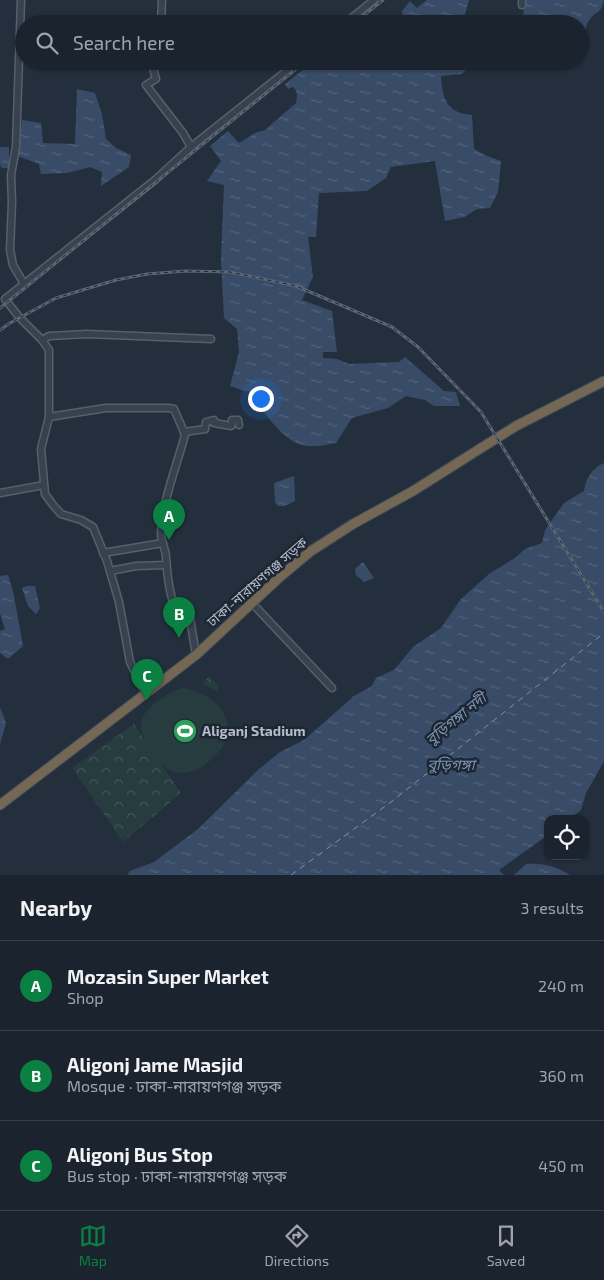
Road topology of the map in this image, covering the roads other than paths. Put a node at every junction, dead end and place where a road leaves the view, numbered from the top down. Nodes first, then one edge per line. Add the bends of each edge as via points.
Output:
1 (21, 0) edge
2 (162, 0) edge
3 (374, 0) edge
4 (21, 15) edge
5 (161, 15) edge
6 (355, 15) edge
7 (20, 70) edge
8 (154, 70) edge
9 (288, 70) edge
10 (191, 147) junction
11 (24, 284) junction
12 (2, 301) edge
13 (42, 340) junction
14 (211, 340) dead end
15 (604, 381) edge
16 (49, 417) junction
17 (239, 425) dead end
18 (184, 432) junction
19 (44, 485) junction
20 (0, 493) edge
21 (163, 543) junction
22 (103, 553) junction
23 (166, 565) junction
24 (110, 571) junction
25 (252, 603) junction
26 (196, 655) junction
27 (332, 688) dead end
28 (145, 693) junction
29 (0, 805) edge

1 - 4 street
2 - 5 street
3 - 6 street
7 - 11 street via 10,250 13,265
8 - 10 street via 156,79 146,84
9 - 10 street
10 - 11 street
11 - 12 street
12 - 13 street
13 - 14 street via 48,336 87,334
13 - 16 street via 49,350
15 - 25 highway, ঢাকা-নারায়ণগঞ্জ সড়ক via 516,426 413,491 353,524 311,551
16 - 18 street via 106,408 174,408
16 - 19 street via 41,449
17 - 18 street via 234,419 231,426 214,423 214,420 206,422 205,429
18 - 21 street via 167,491 161,536
19 - 20 street
19 - 22 street via 45,494 61,514 92,527
21 - 22 street
21 - 23 street
22 - 24 street
23 - 24 street
23 - 26 street via 177,613 189,612
24 - 28 street via 130,662
25 - 26 highway, ঢাকা-নারায়ণগঞ্জ সড়ক
25 - 27 street
26 - 28 highway, ঢাকা-নারায়ণগঞ্জ সড়ক
28 - 29 highway, ঢাকা-নারায়ণগঞ্জ সড়ক

